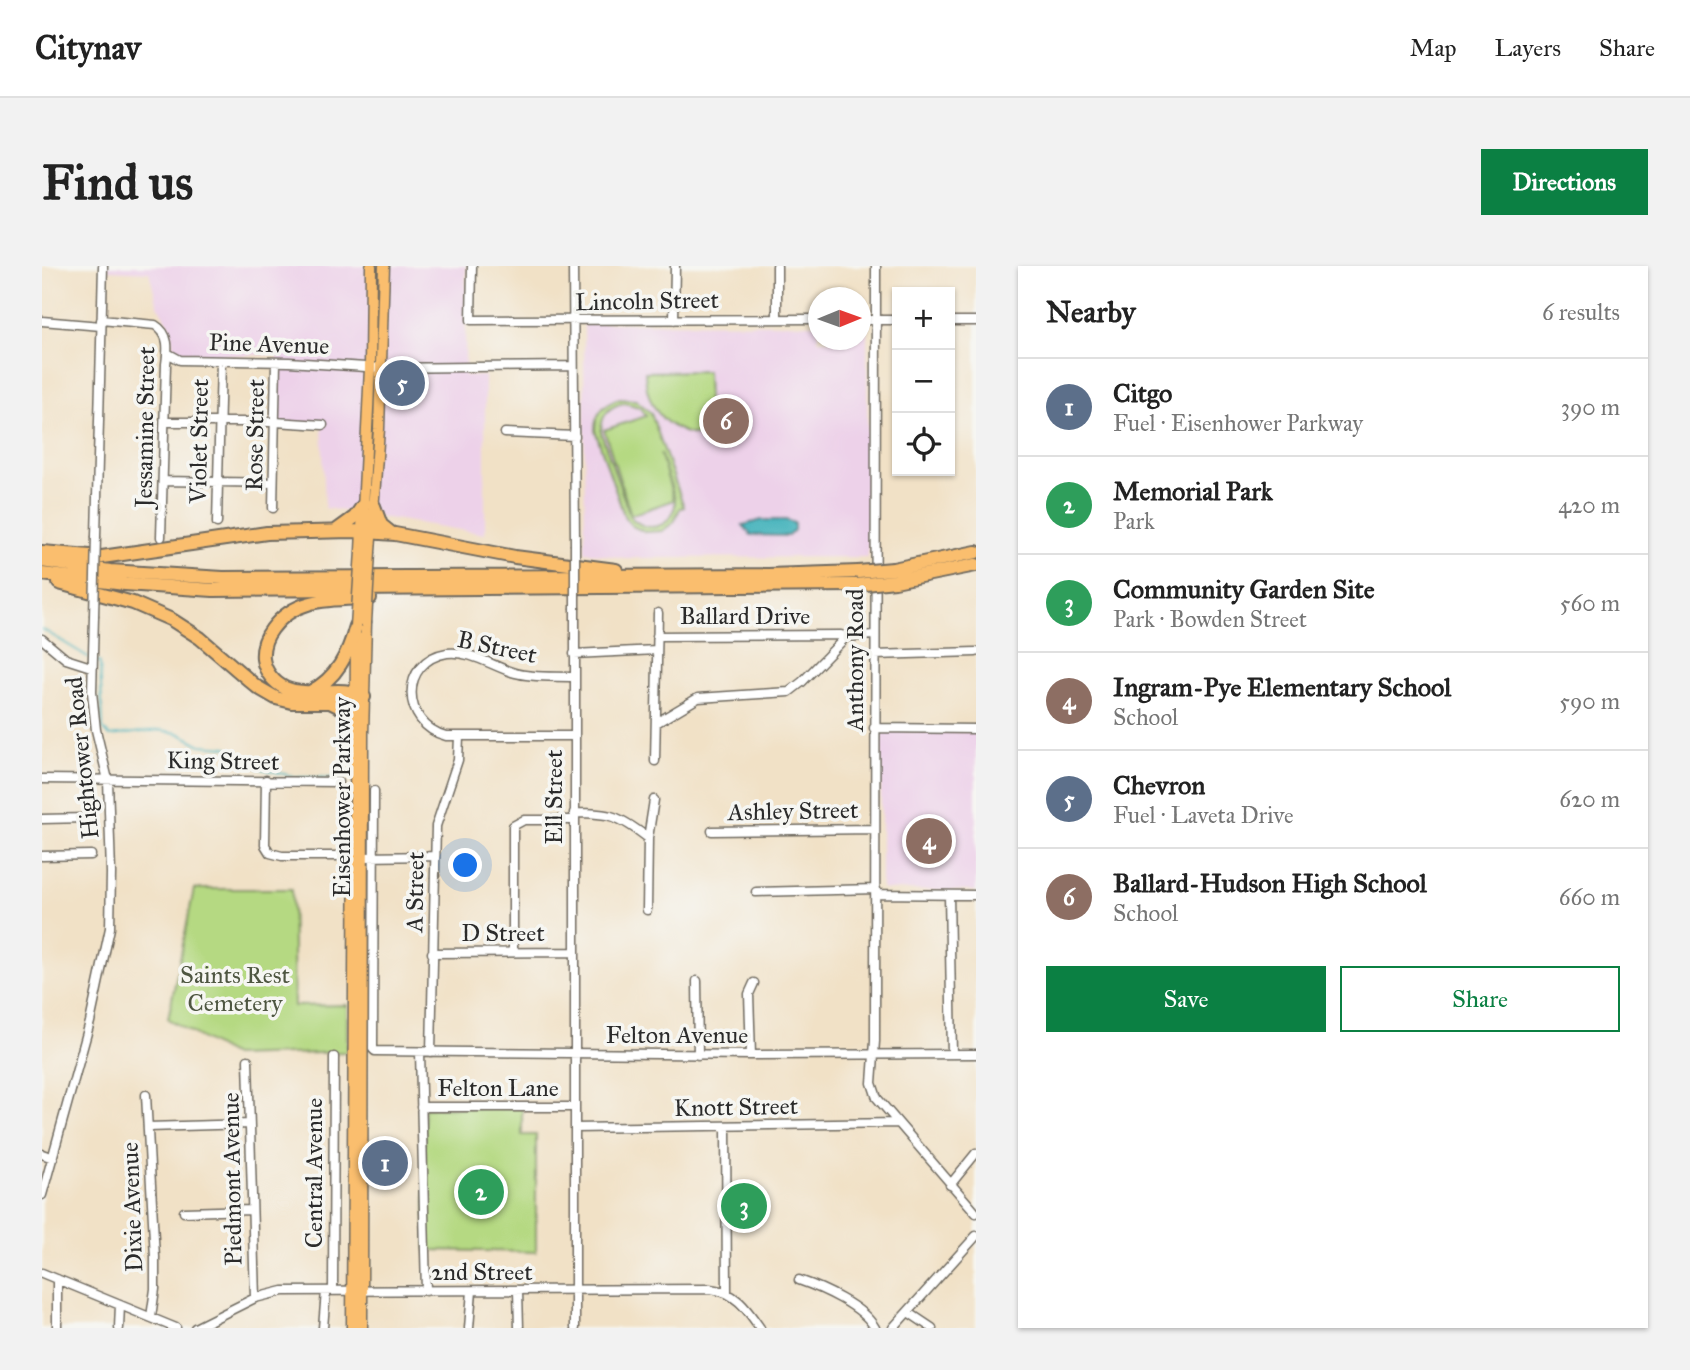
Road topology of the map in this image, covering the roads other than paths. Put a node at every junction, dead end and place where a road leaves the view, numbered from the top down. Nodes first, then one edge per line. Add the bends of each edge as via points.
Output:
1 (103, 266) edge
2 (371, 266) edge
3 (384, 266) edge
4 (471, 266) edge
5 (573, 266) edge
6 (675, 266) edge
7 (776, 266) edge
8 (876, 266) edge
9 (777, 318) junction
10 (808, 319) edge
11 (674, 320) junction
12 (871, 320) edge
13 (876, 320) junction
14 (892, 320) edge
15 (42, 321) edge
16 (573, 321) junction
17 (955, 321) edge
18 (976, 321) edge
19 (101, 323) junction
20 (169, 354) junction
21 (221, 361) junction
22 (276, 362) junction
23 (573, 366) junction
24 (376, 368) junction
25 (165, 422) junction
26 (218, 422) junction
27 (275, 422) junction
28 (323, 425) dead end
29 (505, 433) dead end
30 (575, 436) junction
31 (163, 481) junction
32 (217, 482) junction
33 (273, 483) junction
34 (369, 505) junction
35 (273, 508) dead end
36 (217, 523) dead end
37 (335, 531) junction
38 (366, 532) junction
39 (395, 534) junction
40 (161, 537) dead end
41 (42, 552) edge
42 (975, 558) edge
43 (42, 561) edge
44 (894, 575) junction
45 (42, 576) edge
46 (662, 576) junction
47 (857, 579) junction
48 (457, 589) junction
49 (658, 613) dead end
50 (361, 624) junction
51 (874, 635) junction
52 (657, 636) junction
53 (846, 637) junction
54 (42, 639) edge
55 (657, 650) junction
56 (976, 652) edge
57 (574, 654) junction
58 (874, 655) junction
59 (92, 667) junction
60 (574, 677) junction
61 (310, 692) junction
62 (358, 696) junction
63 (328, 702) junction
64 (656, 723) junction
65 (355, 727) junction
66 (874, 728) junction
67 (976, 729) edge
68 (573, 736) junction
69 (459, 737) junction
70 (654, 761) dead end
71 (42, 779) edge
72 (108, 780) junction
73 (266, 780) junction
74 (338, 782) dead end
75 (374, 790) dead end
76 (654, 800) dead end
77 (574, 816) junction
78 (87, 818) dead end
79 (42, 819) edge
80 (874, 829) junction
81 (712, 831) dead end
82 (648, 838) junction
83 (91, 855) dead end
84 (42, 856) edge
85 (358, 856) junction
86 (374, 856) junction
87 (435, 856) junction
88 (756, 892) dead end
89 (876, 892) junction
90 (949, 895) junction
91 (976, 895) edge
92 (647, 911) dead end
93 (513, 952) junction
94 (574, 952) junction
95 (432, 953) junction
96 (697, 981) dead end
97 (754, 983) dead end
98 (420, 1052) junction
99 (431, 1052) junction
100 (574, 1054) junction
101 (874, 1054) junction
102 (951, 1054) junction
103 (976, 1054) edge
104 (698, 1055) junction
105 (751, 1055) junction
106 (334, 1057) dead end
107 (248, 1060) dead end
108 (146, 1095) dead end
109 (421, 1107) junction
110 (575, 1107) junction
111 (898, 1123) junction
112 (249, 1124) junction
113 (726, 1126) junction
114 (148, 1127) junction
115 (575, 1128) junction
116 (976, 1153) edge
117 (42, 1154) edge
118 (53, 1158) junction
119 (950, 1185) junction
120 (42, 1195) edge
121 (252, 1210) junction
122 (184, 1212) dead end
123 (976, 1213) edge
124 (976, 1236) edge
125 (42, 1273) edge
126 (57, 1279) junction
127 (799, 1280) dead end
128 (575, 1290) junction
129 (329, 1291) junction
130 (357, 1291) junction
131 (426, 1291) junction
132 (518, 1291) junction
133 (472, 1292) junction
134 (727, 1292) junction
135 (255, 1298) junction
136 (120, 1305) junction
137 (908, 1312) junction
138 (151, 1317) junction
139 (57, 1328) edge
140 (119, 1328) edge
141 (176, 1328) edge
142 (195, 1328) edge
143 (323, 1328) edge
144 (352, 1328) edge
145 (362, 1328) edge
146 (469, 1328) edge
147 (519, 1328) edge
148 (575, 1328) edge
149 (760, 1328) edge
150 (875, 1328) edge
151 (893, 1328) edge
152 (932, 1328) edge

1 - 19 street, Hightower Road
2 - 24 main road, Eisenhower Parkway
3 - 24 main road, Eisenhower Parkway
4 - 16 street, Lincoln Street via 471,320
5 - 16 street, Ell Street
6 - 11 street
7 - 9 street
8 - 13 street, Anthony Road
9 - 10 street, Lincoln Street
9 - 11 street, Lincoln Street
11 - 16 street, Lincoln Street
12 - 13 street
13 - 14 street
13 - 51 street, Anthony Road
15 - 19 street
16 - 23 street, Ell Street
17 - 18 street
19 - 20 street, Jessamine Street via 159,327
19 - 59 street, Hightower Road, bridge
20 - 21 street, Pine Avenue via 180,360
20 - 25 street, Jessamine Street
21 - 22 street, Pine Avenue
21 - 26 street, Violet Street
22 - 24 street, Pine Avenue
22 - 27 street, Rose Street
23 - 24 street, Pine Avenue
23 - 30 street, Ell Street
24 - 34 main road, Eisenhower Parkway
25 - 26 street
25 - 31 street, Jessamine Street
26 - 27 street
26 - 32 street, Violet Street
27 - 28 street
27 - 33 street, Rose Street
29 - 30 street
30 - 57 street, Ell Street, bridge
31 - 32 street
31 - 40 street, Jessamine Street
32 - 33 street
32 - 36 street, Violet Street
33 - 35 street, Rose Street
34 - 37 highway
34 - 38 main road, Eisenhower Parkway
34 - 39 highway via 381,525
37 - 38 highway
37 - 41 highway via 267,533 102,557
38 - 39 highway
38 - 50 main road, Eisenhower Parkway, bridge
39 - 46 highway via 515,557
42 - 44 highway
42 - 44 highway via 951,571
43 - 46 highway via 223,578
44 - 47 highway, bridge
45 - 48 highway via 213,590
45 - 63 highway via 163,616 200,638 276,698
46 - 47 highway
47 - 48 highway
48 - 61 highway via 321,600 289,612 267,637 265,666 283,687
49 - 52 street
50 - 61 highway via 338,669
50 - 62 main road, Eisenhower Parkway
51 - 53 street, Ballard Drive
51 - 58 street, Anthony Road
52 - 53 street, Ballard Drive
52 - 55 street
53 - 64 street via 789,692 698,698
54 - 59 street via 66,659
55 - 57 street, Ballard Drive
55 - 64 street
56 - 58 street
57 - 60 street, Ell Street
58 - 66 street, Anthony Road
59 - 72 street, Hightower Road via 96,730
60 - 68 street, Ell Street
60 - 69 street, B Street via 516,673 452,653 429,659 412,686 413,709 424,725 438,734
61 - 62 highway
62 - 63 highway
62 - 65 main road, Eisenhower Parkway
62 - 85 main road, Eisenhower Parkway
63 - 65 highway via 344,709
64 - 70 street
65 - 85 main road, Eisenhower Parkway
66 - 67 street
66 - 80 street, Anthony Road
68 - 69 street, B Street
68 - 77 street, Ell Street
69 - 87 street, A Street via 459,754 436,826
71 - 72 street, King Street
72 - 73 street, King Street
72 - 118 street, Hightower Road via 110,928
73 - 74 street, King Street
73 - 85 street via 265,845 270,853
75 - 86 street
76 - 82 street
77 - 82 street via 604,813
77 - 93 street via 524,820 513,826
77 - 94 street, Ell Street
78 - 79 street
80 - 81 street, Ashley Street
80 - 89 street, Anthony Road
82 - 92 street
83 - 84 street
85 - 86 street
85 - 130 main road, Eisenhower Parkway
86 - 87 street
86 - 98 street, Felton Avenue via 373,1049
87 - 95 street, A Street
88 - 89 street
89 - 90 street
89 - 101 street, Anthony Road
90 - 91 street
90 - 102 street
93 - 94 street, D Street
93 - 95 street, D Street
94 - 100 street, Ell Street
95 - 99 street, A Street
96 - 104 street
97 - 105 street via 749,994
98 - 99 street, Felton Avenue
98 - 109 street
99 - 100 street, Felton Avenue
100 - 104 street, Felton Avenue
100 - 110 street, Ell Street
101 - 102 street, Felton Avenue
101 - 105 street, Felton Avenue
101 - 111 street, Anthony Road via 873,1090
102 - 103 street, Felton Avenue
104 - 105 street, Felton Avenue
106 - 129 street, Central Avenue
107 - 112 street, Piedmont Avenue
108 - 114 street, Dixie Avenue
109 - 110 street, Felton Lane
109 - 131 street
110 - 115 street, Ell Street
111 - 113 street, Knott Street
111 - 119 street, Anthony Road
112 - 114 street
112 - 121 street, Piedmont Avenue
113 - 115 street, Knott Street
113 - 134 street
114 - 138 street, Dixie Avenue via 155,1257
115 - 128 street, Ell Street
116 - 119 street
117 - 118 street
118 - 120 street, Hightower Road
119 - 123 street, Anthony Road
121 - 122 street
121 - 135 street, Piedmont Avenue
124 - 137 street
125 - 126 street
126 - 136 street
126 - 139 street
127 - 150 street via 841,1299
128 - 132 street, 2nd Street
128 - 134 street, 2nd Street
128 - 148 street, Ell Street
129 - 130 street, 2nd Street
129 - 135 street, 2nd Street via 275,1291
129 - 143 street, Central Avenue
130 - 131 street, 2nd Street
130 - 144 main road, Eisenhower Parkway
130 - 145 main road, Eisenhower Parkway
131 - 133 street, 2nd Street
132 - 133 street, 2nd Street
132 - 147 street
133 - 146 street
134 - 149 street
135 - 142 street, 2nd Street
136 - 138 street
136 - 140 street
137 - 151 street
137 - 152 street
138 - 141 street

